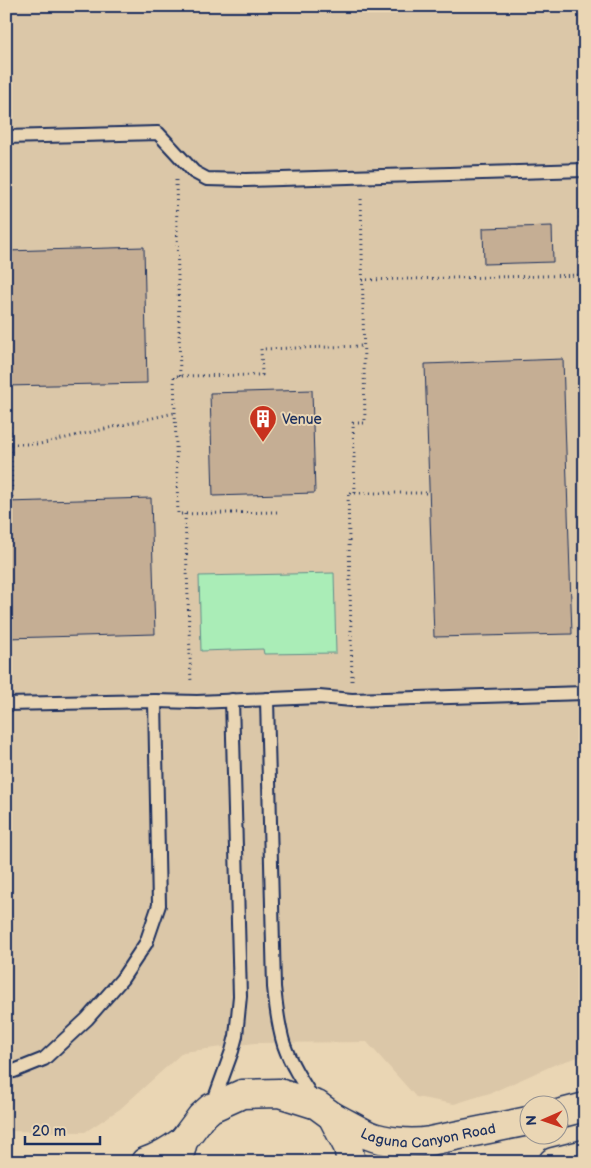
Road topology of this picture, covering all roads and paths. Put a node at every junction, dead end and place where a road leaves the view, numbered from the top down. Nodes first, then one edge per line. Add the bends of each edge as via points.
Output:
1 (6, 137) edge
2 (175, 152) junction
3 (585, 170) edge
4 (360, 177) junction
5 (580, 212) dead end
6 (6, 219) edge
7 (7, 251) edge
8 (583, 275) edge
9 (362, 280) junction
10 (364, 346) junction
11 (180, 376) junction
12 (9, 386) dead end
13 (585, 405) edge
14 (174, 413) junction
15 (8, 444) edge
16 (355, 493) junction
17 (429, 493) dead end
18 (12, 502) dead end
19 (277, 512) dead end
20 (185, 514) junction
21 (585, 693) edge
22 (267, 699) junction
23 (232, 700) junction
24 (352, 700) junction
25 (155, 701) junction
26 (192, 701) junction
27 (6, 704) edge
28 (6, 1072) edge
29 (585, 1107) edge
30 (211, 1108) junction
31 (325, 1110) junction
32 (568, 1111) edge
33 (518, 1123) edge
34 (180, 1151) edge
35 (585, 1154) edge
36 (145, 1162) edge
37 (351, 1162) edge
38 (553, 1162) edge

1 - 2 lane via 158,133
2 - 4 lane via 194,172 207,179
2 - 11 path
3 - 4 lane
4 - 9 path
5 - 8 path
6 - 7 path
8 - 9 path
8 - 13 path
9 - 10 path
10 - 11 path via 261,349 262,375
10 - 16 path via 365,423 354,423
11 - 14 path via 174,376
12 - 15 path
14 - 15 path via 40,444
14 - 20 path via 178,514
15 - 18 path
16 - 17 path
16 - 24 path via 348,493
19 - 20 path
20 - 26 path
21 - 24 lane
22 - 23 lane
22 - 24 lane via 319,697
22 - 31 lane via 274,987 278,1020 284,1046 296,1073
23 - 26 lane
23 - 30 lane via 240,996 232,1051
25 - 26 lane
25 - 27 lane
25 - 28 lane via 159,905 146,943 122,979 87,1019 44,1059
29 - 32 main road
30 - 31 main road, Laguna Canyon Road via 242,1094 279,1093
30 - 34 main road via 201,1117
31 - 33 main road, Laguna Canyon Road via 369,1136 398,1142 430,1141
31 - 37 main road via 348,1147
34 - 36 main road via 172,1149
35 - 38 main road

